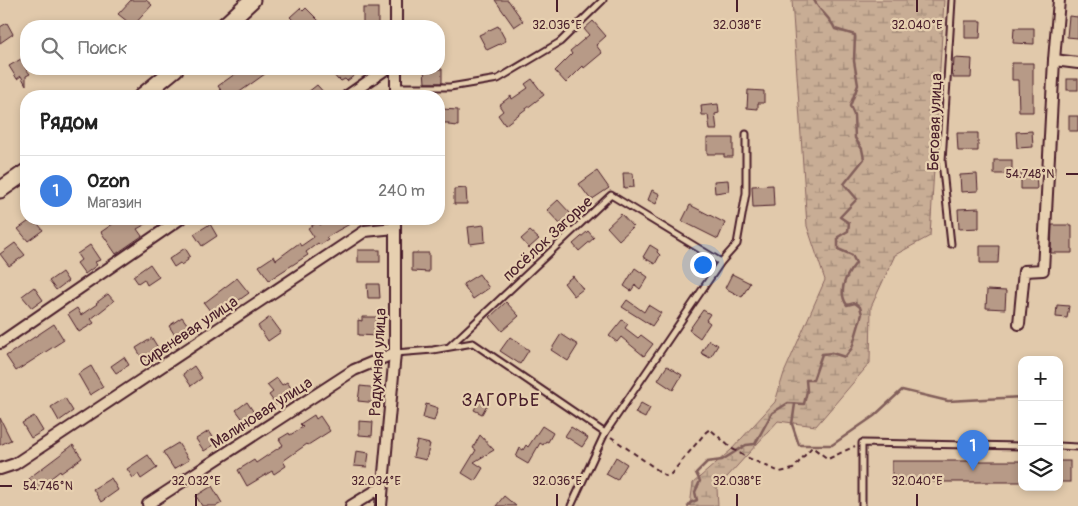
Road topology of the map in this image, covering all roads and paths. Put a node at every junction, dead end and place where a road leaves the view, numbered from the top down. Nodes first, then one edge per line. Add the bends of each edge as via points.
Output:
1 (252, 0) edge
2 (396, 0) edge
3 (603, 0) edge
4 (952, 0) edge
5 (1059, 0) edge
6 (230, 20) edge
7 (396, 20) edge
8 (1054, 60) junction
9 (1078, 63) edge
10 (168, 75) edge
11 (377, 75) edge
12 (396, 75) edge
13 (149, 90) edge
14 (356, 90) edge
15 (396, 90) edge
16 (414, 90) edge
17 (746, 134) dead end
18 (20, 176) edge
19 (0, 190) edge
20 (171, 225) edge
21 (391, 225) edge
22 (395, 225) edge
23 (951, 244) dead end
24 (721, 262) junction
25 (1019, 324) dead end
26 (0, 343) edge
27 (450, 347) junction
28 (395, 353) junction
29 (605, 433) junction
30 (862, 443) junction
31 (1018, 446) edge
32 (1063, 446) edge
33 (1078, 446) edge
34 (0, 469) edge
35 (382, 487) junction
36 (148, 504) dead end
37 (352, 506) edge
38 (381, 506) edge
39 (571, 506) edge
40 (862, 506) edge

1 - 6 main road
2 - 7 street
3 - 16 lane via 560,42 498,79 450,88
4 - 23 lane, Беговая улица via 942,161
5 - 8 street
8 - 9 street
8 - 25 street via 1043,270 1024,271
10 - 13 main road
11 - 14 street
12 - 15 street
17 - 24 lane via 746,193 737,244
18 - 19 main road
20 - 26 street
21 - 34 street, Сиреневая улица via 365,231 15,464
22 - 28 street, Радужная улица
24 - 27 lane, посёлок Загорье via 611,194
24 - 29 lane
27 - 28 lane
27 - 29 lane via 473,343
28 - 35 street, Радужная улица
28 - 36 street, Малиновая улица via 354,370
29 - 30 path via 666,476 710,429 746,458 780,472 794,469 812,447 828,459
29 - 39 lane
30 - 31 lane
30 - 40 lane
32 - 33 lane
35 - 37 street
35 - 38 street, Радужная улица

